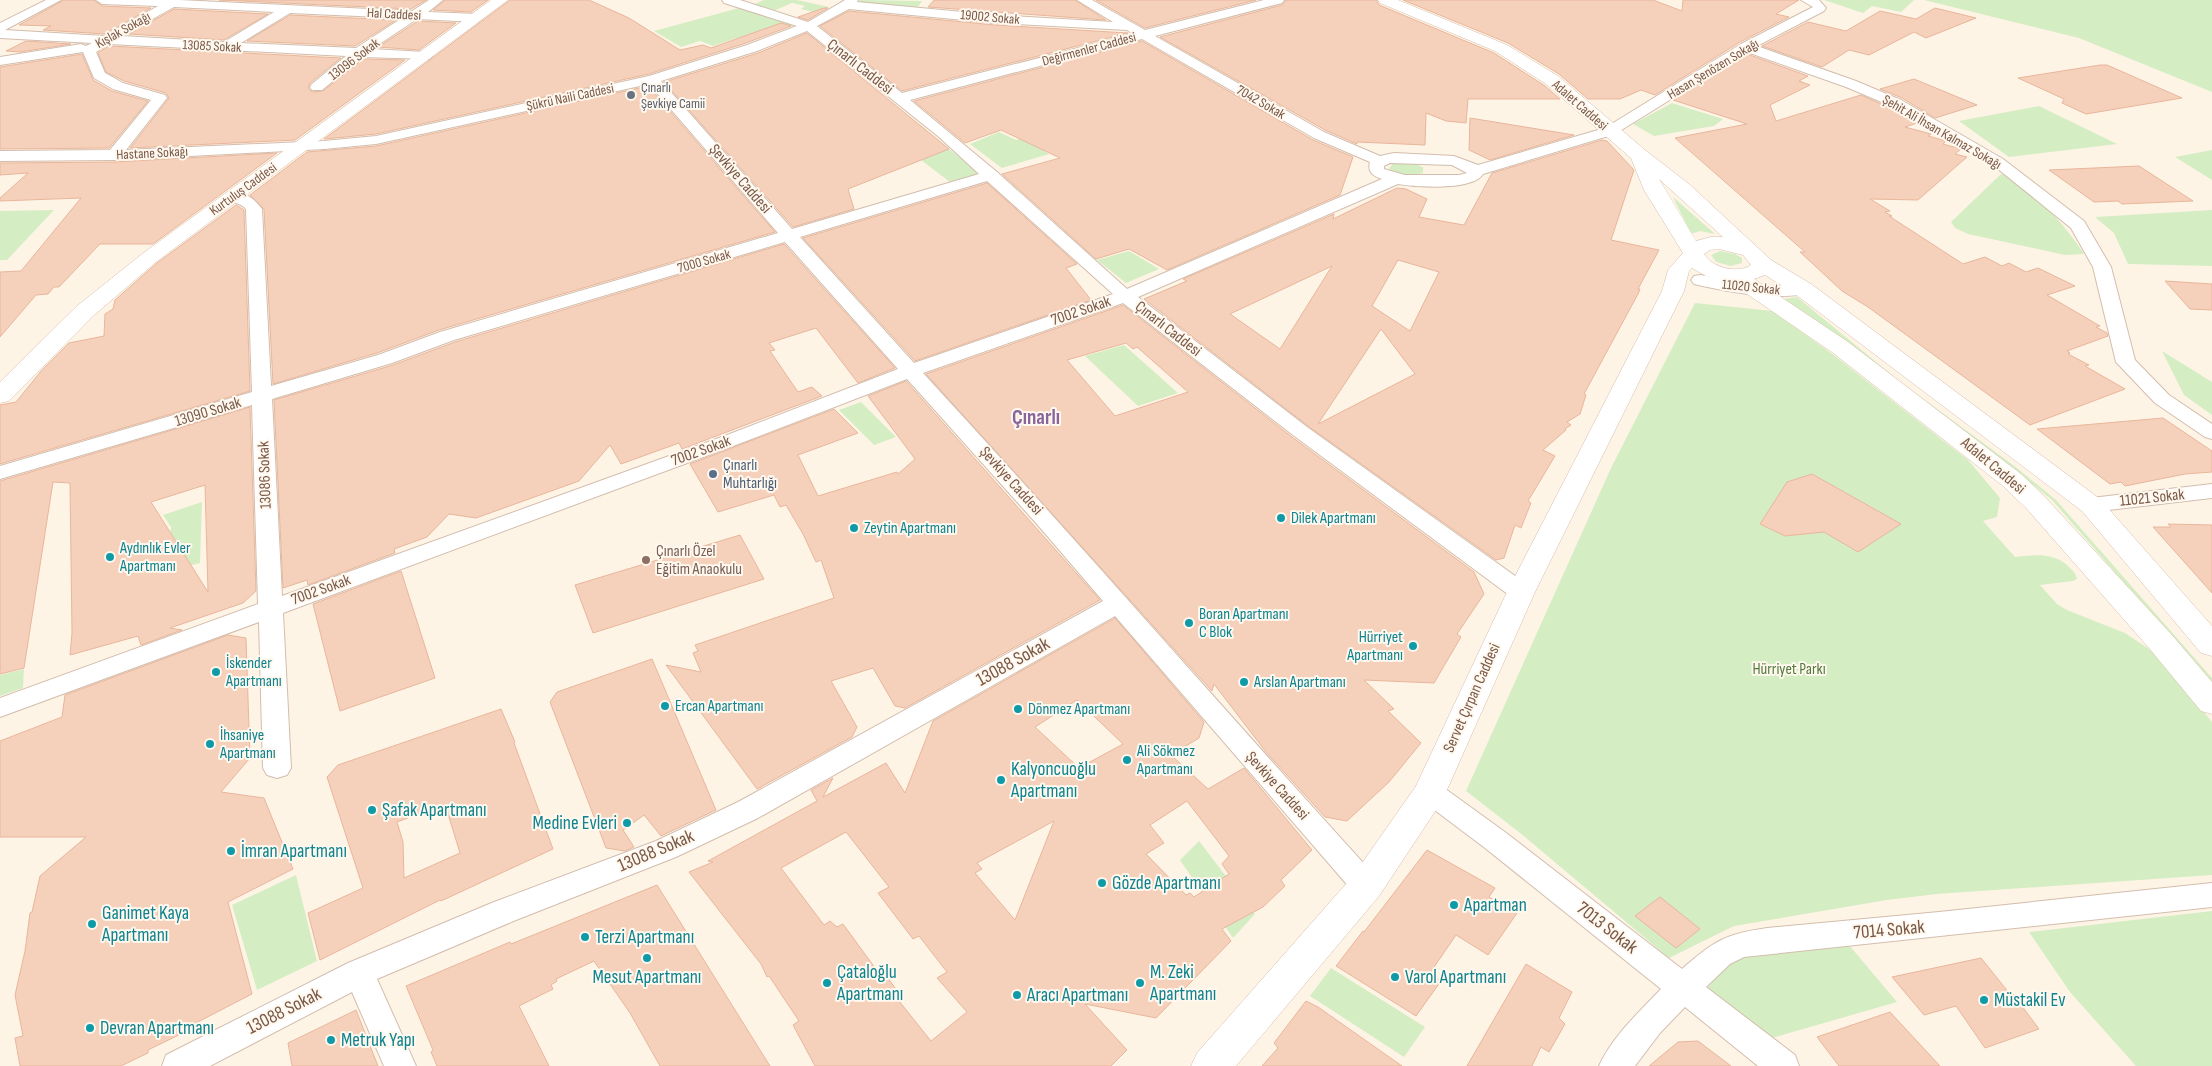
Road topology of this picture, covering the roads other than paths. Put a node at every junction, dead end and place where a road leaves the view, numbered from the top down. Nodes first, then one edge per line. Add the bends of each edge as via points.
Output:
1 (55, 0) edge
2 (102, 0) edge
3 (303, 0) edge
4 (437, 0) edge
5 (501, 0) edge
6 (728, 0) edge
7 (1083, 0) edge
8 (1278, 0) edge
9 (1384, 0) edge
10 (1806, 0) edge
11 (175, 2) edge
12 (850, 3) edge
13 (286, 9) junction
14 (416, 15) junction
15 (477, 18) junction
16 (809, 26) junction
17 (1132, 27) junction
18 (0, 28) edge
19 (0, 34) edge
20 (1145, 35) junction
21 (103, 41) junction
22 (226, 46) junction
23 (1746, 47) junction
24 (358, 53) junction
25 (425, 56) junction
26 (0, 61) edge
27 (652, 80) junction
28 (317, 86) dead end
29 (899, 98) junction
30 (1610, 131) junction
31 (304, 145) junction
32 (1638, 154) junction
33 (114, 155) junction
34 (0, 156) edge
35 (1380, 161) junction
36 (1475, 171) junction
37 (991, 175) junction
38 (1396, 179) junction
39 (233, 196) junction
40 (789, 236) junction
41 (1693, 253) junction
42 (1755, 256) junction
43 (1732, 275) junction
44 (1686, 286) junction
45 (1803, 289) junction
46 (1758, 290) junction
47 (1125, 296) junction
48 (416, 348) joint
49 (912, 370) junction
50 (0, 396) edge
51 (262, 396) junction
52 (2212, 432) edge
53 (0, 473) edge
54 (2212, 491) edge
55 (2091, 504) junction
56 (1521, 592) junction
57 (1118, 604) junction
58 (270, 609) junction
59 (2212, 646) edge
60 (2212, 703) edge
61 (0, 708) edge
62 (277, 768) dead end
63 (1430, 792) junction
64 (1366, 886) junction
65 (2212, 895) edge
66 (359, 973) junction
67 (1683, 988) junction
68 (178, 1066) edge
69 (400, 1066) edge
70 (1211, 1066) edge
71 (1615, 1066) edge
72 (1783, 1066) edge

1 - 18 street
2 - 11 street, Hal Caddesi
3 - 13 street
4 - 14 street, 13096 Sokak
5 - 15 main road, Kurtuluş Caddesi
6 - 16 street
7 - 17 street, 7042 Sokak
8 - 20 street, Değirmenler Caddesi
9 - 30 main road, Adalet Caddesi via 1509,52 1552,80
10 - 23 street, Hasan Şenözen Sokağı via 1820,8
11 - 13 street, Hal Caddesi
11 - 21 street, Kışlak Sokağı
12 - 16 street, Şükrü Naili Caddesi
12 - 17 street, 19002 Sokak via 995,19
13 - 14 street, Hal Caddesi
13 - 22 street
14 - 15 street, Hal Caddesi
14 - 24 street, 13096 Sokak
15 - 25 main road, Kurtuluş Caddesi
16 - 27 street, Şükrü Naili Caddesi
16 - 29 street, Çınarlı Caddesi
17 - 20 street, 7042 Sokak
19 - 21 street, 13085 Sokak
20 - 29 street, Değirmenler Caddesi
20 - 35 street, 7042 Sokak via 1319,135
21 - 22 street, 13085 Sokak
21 - 26 street
21 - 33 street, Kışlak Sokağı via 90,49 98,75 118,86 160,98
22 - 24 street, 13085 Sokak
23 - 30 street, Hasan Şenözen Sokağı
23 - 52 street, Şehit Ali İhsan Kalmaz Sokağı via 1896,103 1998,162 2078,225 2102,267 2126,362 2162,399
24 - 25 street, 13085 Sokak
24 - 28 street, 13096 Sokak
25 - 31 main road, Kurtuluş Caddesi
27 - 31 street, Şükrü Naili Caddesi via 376,140
27 - 40 street, Şevkiye Caddesi
29 - 37 street, Çınarlı Caddesi
30 - 32 main road, Adalet Caddesi
30 - 36 street
31 - 33 street, Hastane Sokağı
31 - 39 main road, Kurtuluş Caddesi
32 - 41 main road via 1654,190
32 - 42 main road, Adalet Caddesi via 1682,188
33 - 34 street, Hastane Sokağı
35 - 36 street, 7042 Sokak via 1394,158 1454,161
35 - 38 street via 1375,167 1377,171
36 - 38 street via 1472,177 1459,180
37 - 40 street, 7000 Sokak
37 - 47 street, Çınarlı Caddesi
38 - 47 street, 7002 Sokak
39 - 50 main road, Kurtuluş Caddesi via 158,251 85,311
39 - 51 street, 13086 Sokak via 248,201 254,209
40 - 48 street, 7000 Sokak via 452,334
40 - 49 street, Şevkiye Caddesi
41 - 42 main road, Adalet Caddesi via 1709,244 1729,245
41 - 43 main road, Adalet Caddesi via 1703,266
41 - 44 main road, Servet Çırpan Caddesi via 1679,270
42 - 43 main road via 1762,266 1752,273
42 - 45 main road, Adalet Caddesi
43 - 44 main road
43 - 46 main road, Adalet Caddesi
44 - 46 street, 11020 Sokak
44 - 56 main road, Servet Çırpan Caddesi via 1586,458
45 - 46 street, 11020 Sokak
45 - 55 main road, Adalet Caddesi
46 - 60 main road, Adalet Caddesi via 1840,347 2012,480 2160,641
47 - 49 street, 7002 Sokak
47 - 56 street, Çınarlı Caddesi via 1300,431
48 - 51 street, 13090 Sokak
49 - 57 street, Şevkiye Caddesi
49 - 58 street, 7002 Sokak via 734,439
51 - 53 street, 13090 Sokak
51 - 58 street, 13086 Sokak
54 - 55 street, 11021 Sokak
55 - 59 main road, Adalet Caddesi
56 - 63 main road, Servet Çırpan Caddesi
57 - 64 street, Şevkiye Caddesi
57 - 66 street, 13088 Sokak via 748,810 666,849 505,911
58 - 61 street, 7002 Sokak
58 - 62 street, 13086 Sokak
63 - 64 main road, Servet Çırpan Caddesi
63 - 67 street, 7013 Sokak
64 - 70 main road, Servet Çırpan Caddesi
65 - 67 street, 7014 Sokak via 1740,945 1719,955
66 - 68 street, 13088 Sokak
66 - 69 street
67 - 71 street, 7014 Sokak via 1649,1023
67 - 72 street, 7013 Sokak

